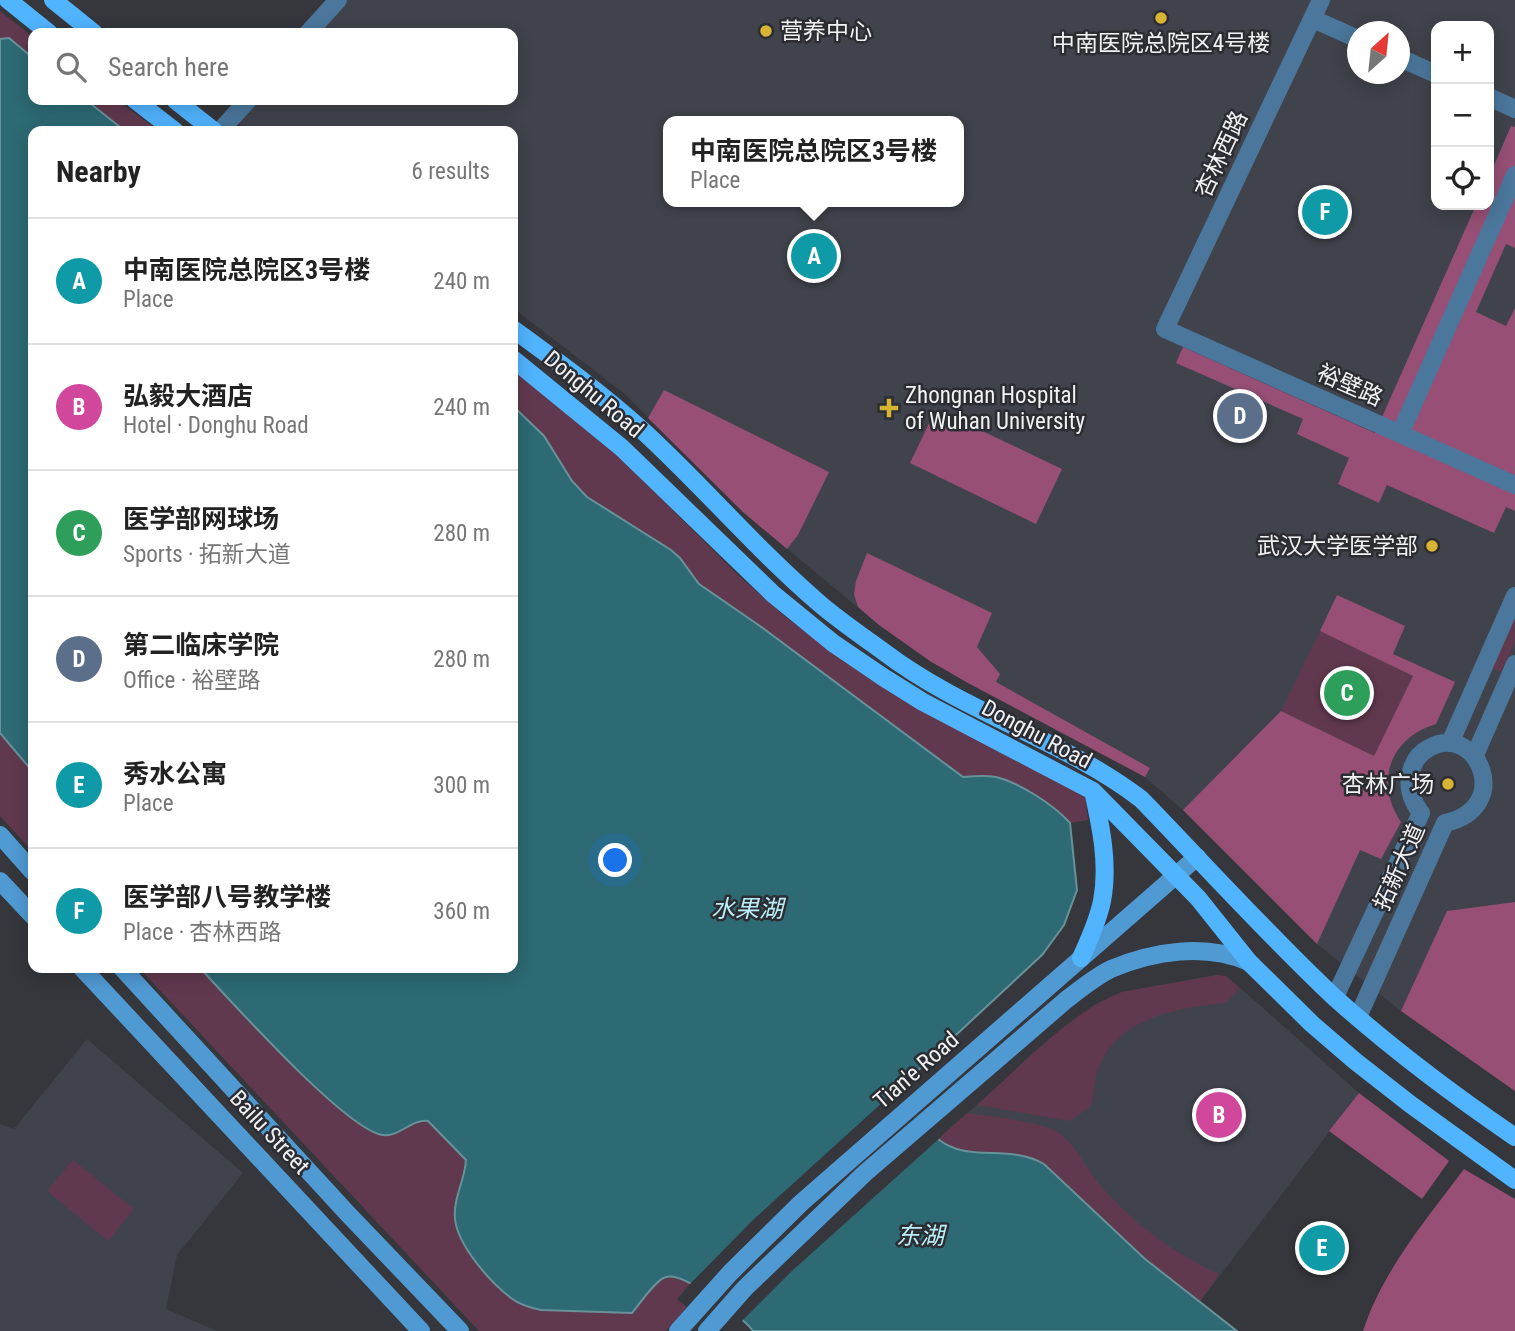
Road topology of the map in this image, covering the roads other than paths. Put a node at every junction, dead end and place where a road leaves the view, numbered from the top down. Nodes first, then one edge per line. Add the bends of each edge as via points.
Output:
1 (8, 0) edge
2 (53, 0) edge
3 (338, 0) edge
4 (1321, 0) edge
5 (1312, 19) junction
6 (44, 28) edge
7 (88, 28) edge
8 (313, 28) edge
9 (1347, 35) edge
10 (1410, 63) edge
11 (1431, 72) edge
12 (1494, 99) edge
13 (141, 105) edge
14 (181, 105) edge
15 (243, 105) edge
16 (1515, 109) edge
17 (169, 126) edge
18 (208, 126) edge
19 (225, 126) edge
20 (1515, 175) edge
21 (1165, 329) joint
22 (518, 332) edge
23 (518, 363) edge
24 (1400, 434) junction
25 (1515, 485) edge
26 (1515, 596) edge
27 (1515, 664) edge
28 (1450, 743) junction
29 (1475, 755) junction
30 (1093, 791) junction
31 (0, 835) edge
32 (1197, 857) junction
33 (28, 866) edge
34 (1176, 875) junction
35 (0, 881) edge
36 (28, 911) edge
37 (1081, 958) junction
38 (1249, 962) junction
39 (87, 973) edge
40 (127, 973) edge
41 (1335, 997) junction
42 (1358, 1017) junction
43 (1515, 1137) edge
44 (1515, 1180) edge
45 (708, 1329) edge
46 (421, 1331) edge
47 (460, 1331) edge
48 (678, 1331) edge

1 - 6 main road
2 - 7 main road
3 - 8 street
4 - 5 street, 杏林西路
5 - 9 street
5 - 21 street, 杏林西路
10 - 11 street
12 - 16 street
13 - 17 main road
14 - 18 main road
15 - 19 street
20 - 24 street
21 - 24 street, 裕壁路
22 - 32 main road, Donghu Road via 641,429 790,576 888,656 1119,782
23 - 30 main road, Donghu Road via 622,449 773,594 833,643 923,702
24 - 25 street, 裕壁路
26 - 28 street
27 - 29 street
28 - 29 street
28 - 41 street, 拓新大道 via 1424,751 1411,770 1409,789 1420,813
29 - 42 street, 拓新大道 via 1486,776 1485,796 1474,813 1445,823
30 - 34 main road, Donghu Road
30 - 37 main road via 1104,851 1102,899
31 - 33 main road
32 - 34 main road, Tian'e Road
32 - 41 main road, Donghu Road
34 - 37 main road, Tian'e Road
34 - 38 main road, Donghu Road
35 - 36 main road
37 - 48 main road, Tian'e Road via 776,1227
38 - 44 main road, Donghu Road via 1355,1061
38 - 45 main road, Tian'e Road via 1229,954 1181,951 1110,970 1066,1000 865,1173
39 - 46 main road, Bailu Street
40 - 47 main road, Bailu Street
41 - 42 main road, Donghu Road
42 - 43 main road, Donghu Road via 1433,1079

